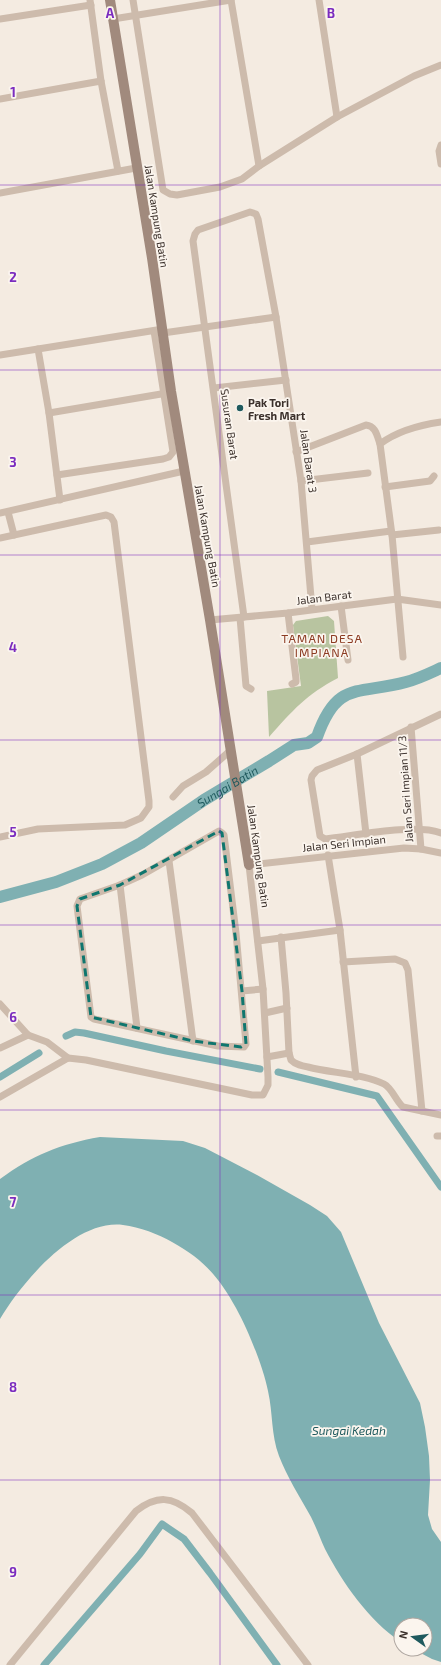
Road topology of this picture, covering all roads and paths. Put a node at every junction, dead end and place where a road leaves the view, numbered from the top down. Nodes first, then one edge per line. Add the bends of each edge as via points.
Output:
1 (110, 0) edge
2 (133, 0) edge
3 (231, 0) edge
4 (319, 0) edge
5 (90, 3) edge
6 (136, 16) junction
7 (0, 18) edge
8 (113, 19) junction
9 (441, 65) edge
10 (102, 81) junction
11 (0, 99) edge
12 (337, 117) junction
13 (441, 145) edge
14 (441, 164) edge
15 (259, 166) junction
16 (136, 168) junction
17 (118, 171) junction
18 (0, 193) edge
19 (195, 234) joint
20 (276, 317) junction
21 (205, 327) junction
22 (160, 331) junction
23 (38, 349) junction
24 (0, 355) edge
25 (286, 380) junction
26 (214, 388) junction
27 (167, 392) junction
28 (49, 413) junction
29 (441, 422) edge
30 (380, 444) junction
31 (296, 452) junction
32 (184, 471) junction
33 (368, 473) dead end
34 (57, 475) junction
35 (434, 476) dead end
36 (300, 481) junction
37 (385, 487) junction
38 (60, 500) junction
39 (8, 512) junction
40 (0, 514) edge
41 (439, 530) dead end
42 (391, 533) junction
43 (14, 535) junction
44 (0, 538) edge
45 (307, 542) junction
46 (397, 599) junction
47 (441, 604) edge
48 (341, 606) junction
49 (312, 610) junction
50 (288, 613) junction
51 (242, 618) junction
52 (210, 620) junction
53 (402, 657) dead end
54 (348, 660) dead end
55 (292, 684) dead end
56 (251, 689) dead end
57 (441, 714) edge
58 (411, 727) junction
59 (231, 750) junction
60 (357, 754) junction
61 (173, 797) dead end
62 (420, 830) junction
63 (441, 833) edge
64 (366, 834) junction
65 (0, 837) edge
66 (421, 849) junction
67 (441, 853) edge
68 (328, 855) junction
69 (169, 861) junction
70 (249, 865) junction
71 (120, 885) junction
72 (340, 930) junction
73 (281, 937) junction
74 (258, 941) junction
75 (343, 962) junction
76 (263, 989) junction
77 (242, 991) junction
78 (0, 1004) edge
79 (287, 1008) junction
80 (265, 1013) junction
81 (137, 1028) junction
82 (28, 1035) junction
83 (193, 1041) junction
84 (1, 1047) edge
85 (289, 1053) junction
86 (268, 1057) junction
87 (68, 1058) junction
88 (356, 1077) junction
89 (0, 1097) edge
90 (422, 1111) junction
91 (441, 1114) edge
92 (10, 1665) edge
93 (308, 1665) edge

1 - 8 street, Jalan Kampung Batin
2 - 6 street
3 - 6 street
3 - 15 street
4 - 12 street
5 - 7 street
5 - 10 street
6 - 8 street
6 - 15 street via 163,190 177,194 220,188 242,179
8 - 16 street, Jalan Kampung Batin
9 - 12 street via 414,76
10 - 11 street
10 - 17 street
12 - 15 street
13 - 14 street
16 - 17 street
16 - 22 street, Jalan Kampung Batin
17 - 18 street
19 - 20 street, Jalan Barat 3 via 198,230 250,212 256,214
19 - 21 street, Susuran Barat via 193,241
20 - 21 street
20 - 25 street, Jalan Barat 3
21 - 22 street
21 - 26 street, Susuran Barat
22 - 23 street
22 - 27 street, Jalan Kampung Batin
23 - 24 street
23 - 28 street
25 - 26 street
25 - 31 street, Jalan Barat 3
26 - 51 street, Susuran Barat
27 - 28 street
27 - 32 street, Jalan Kampung Batin
27 - 34 street via 173,452 169,457
28 - 34 street
29 - 30 street via 403,433
30 - 31 street via 374,429 366,425
30 - 37 street
31 - 36 street, Jalan Barat 3
32 - 38 street
32 - 52 street, Jalan Kampung Batin
33 - 36 street
34 - 38 street
35 - 37 street via 430,481
36 - 45 street, Jalan Barat 3
37 - 42 street
38 - 39 street
39 - 40 street
39 - 43 street
41 - 42 street
42 - 45 street
42 - 46 street
43 - 44 street
43 - 65 street via 106,515 112,517 150,801 149,807 140,818 125,825 38,829
45 - 49 street, Jalan Barat 3
46 - 47 street, Jalan Barat
46 - 48 street, Jalan Barat
46 - 53 street
48 - 49 street, Jalan Barat
48 - 54 street
49 - 50 street, Jalan Barat
50 - 51 street, Jalan Barat
50 - 55 street via 296,679
51 - 52 street, Jalan Barat
51 - 56 street, Susuran Barat via 246,686
52 - 59 street, Jalan Kampung Batin
57 - 58 street
58 - 60 street
58 - 62 street, Jalan Seri Impian 11/3
59 - 61 street via 206,772 183,786
59 - 70 street, Jalan Kampung Batin
60 - 64 street
60 - 64 street via 317,770 311,780 320,836 325,839
62 - 63 street
62 - 64 street
62 - 66 street, Jalan Seri Impian 11/3
66 - 67 street, Jalan Seri Impian
66 - 68 street, Jalan Seri Impian via 404,848
68 - 70 street, Jalan Seri Impian
68 - 72 street
69 - 71 street
69 - 77 street via 219,831 222,833
69 - 83 street
70 - 74 street, Jalan Kampung Batin
71 - 81 street
71 - 81 street via 80,899 77,906 91,1017 99,1021
72 - 73 street
72 - 75 street
73 - 74 street
73 - 79 street
74 - 76 street, Jalan Kampung Batin
75 - 88 street
75 - 90 street via 395,959 405,963 408,970
76 - 77 street
76 - 80 street, Jalan Kampung Batin
77 - 83 street via 246,1044 244,1047 218,1046
78 - 82 street
79 - 80 street
79 - 85 street
80 - 86 street, Jalan Kampung Batin
81 - 83 street
82 - 84 street
82 - 87 street via 47,1042
85 - 86 street
85 - 88 street via 292,1060 298,1064
86 - 87 street, Jalan Kampung Batin via 266,1092 258,1096
87 - 89 street
88 - 90 street via 386,1085 399,1104
90 - 91 street
92 - 93 street via 136,1511 155,1500 164,1499 179,1503 192,1512

